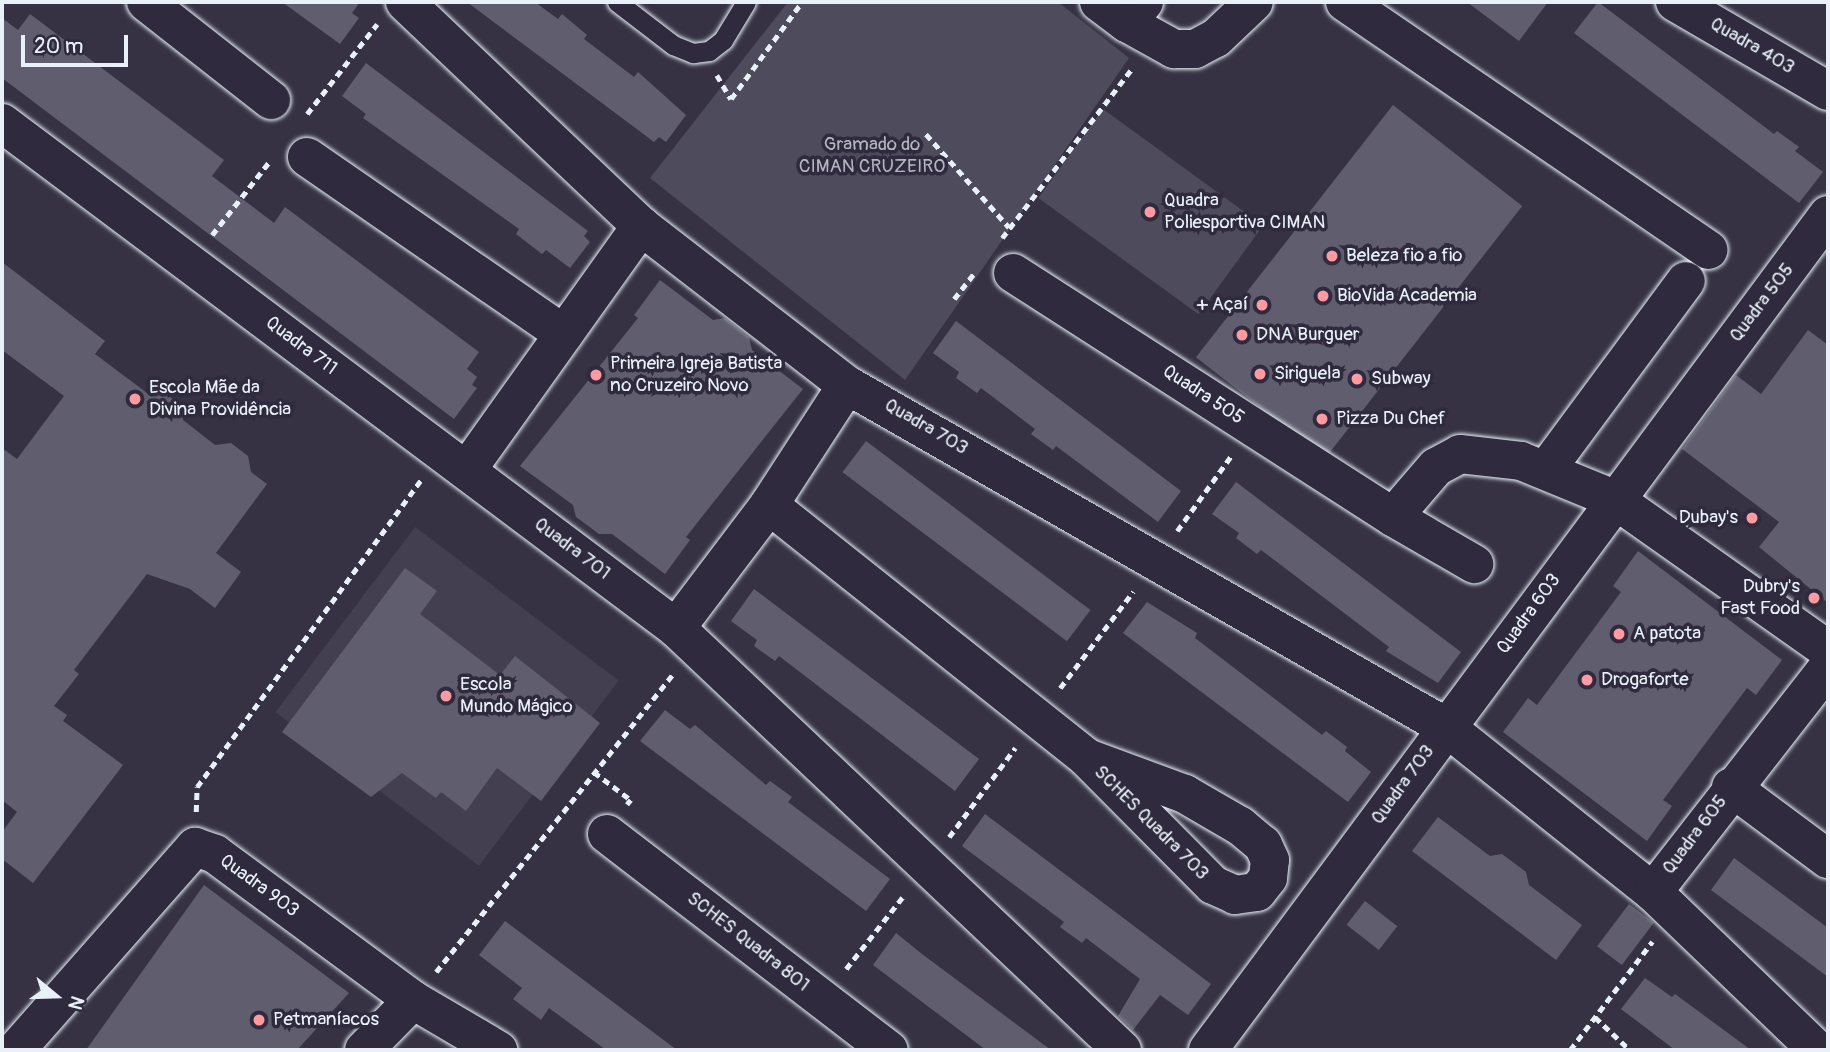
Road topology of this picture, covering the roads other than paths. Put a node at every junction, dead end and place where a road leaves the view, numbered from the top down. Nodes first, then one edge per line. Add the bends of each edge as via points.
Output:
1 (146, 2) edge
2 (405, 2) edge
3 (617, 2) edge
4 (746, 2) edge
5 (1254, 2) edge
6 (1345, 2) edge
7 (1675, 2) edge
8 (1131, 17) edge
9 (1828, 91) edge
10 (271, 100) dead end
11 (2, 123) edge
12 (307, 157) dead end
13 (1828, 215) edge
14 (641, 226) junction
15 (1708, 250) dead end
16 (995, 263) road end
17 (1686, 281) dead end
18 (564, 334) junction
19 (847, 385) junction
20 (455, 460) junction
21 (1546, 470) junction
22 (1614, 499) junction
23 (769, 505) junction
24 (1393, 517) junction
25 (1474, 564) dead end
26 (685, 637) junction
27 (1828, 650) edge
28 (1828, 667) edge
29 (1446, 727) junction
30 (1087, 758) dead end
31 (1731, 787) junction
32 (607, 834) dead end
33 (1828, 859) edge
34 (1663, 902) junction
35 (414, 1000) junction
36 (16, 1050) edge
37 (364, 1050) edge
38 (499, 1050) edge
39 (889, 1050) edge
40 (1122, 1050) edge
41 (1208, 1050) edge
42 (1817, 1050) edge

1 - 10 street
2 - 14 street
3 - 4 lane via 673,45 692,53 709,51 723,40
5 - 8 street via 1216,38 1195,49 1174,49
6 - 15 street
7 - 9 street, Quadra 403
11 - 20 street, Quadra 711
12 - 18 street
13 - 22 street, Quadra 505
14 - 18 street
14 - 19 street
16 - 24 street, Quadra 505
17 - 21 street
18 - 20 street
19 - 23 street
19 - 29 street, Quadra 703
20 - 26 street, Quadra 701
21 - 22 street
21 - 24 street via 1483,452 1460,454 1436,467
22 - 27 street
22 - 29 street, Quadra 603
23 - 26 street
23 - 30 street, SCHES Quadra 703
24 - 25 street, Quadra 505
26 - 40 street
28 - 31 street, Quadra 605
29 - 34 street
29 - 41 street, Quadra 703
31 - 33 street
31 - 34 street, Quadra 605
32 - 39 street, SCHES Quadra 801
34 - 42 street
35 - 36 street, Quadra 903 via 215,854 195,847
35 - 37 street
35 - 38 street, Quadra 903

